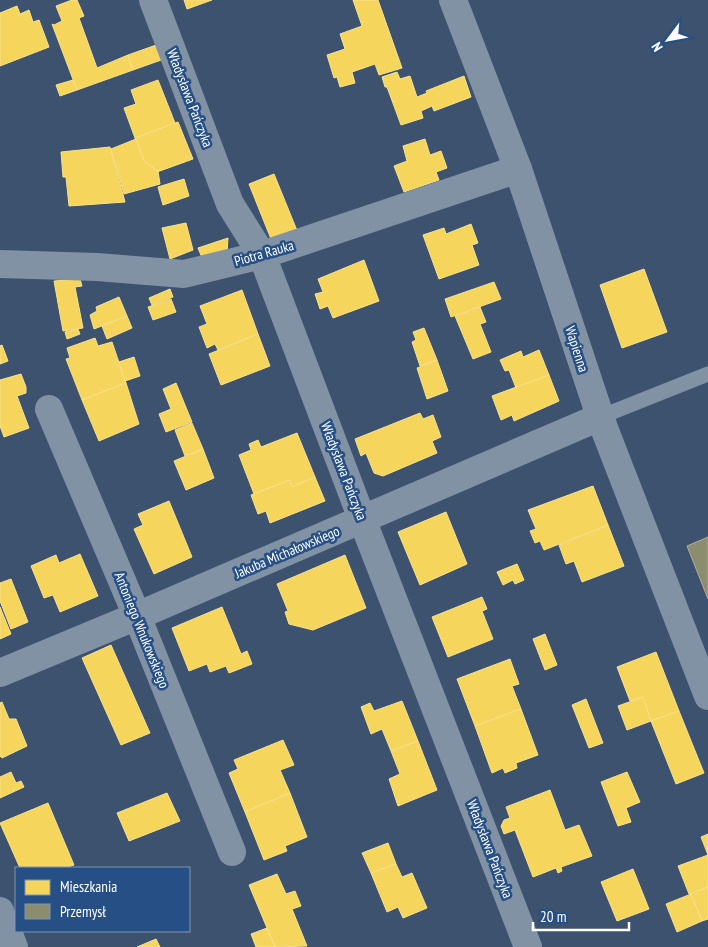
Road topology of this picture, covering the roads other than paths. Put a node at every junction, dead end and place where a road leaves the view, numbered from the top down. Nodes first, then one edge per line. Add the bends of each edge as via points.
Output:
1 (153, 0) edge
2 (452, 0) edge
3 (518, 168) junction
4 (262, 255) junction
5 (0, 264) edge
6 (708, 374) edge
7 (49, 409) dead end
8 (600, 417) junction
9 (362, 519) junction
10 (137, 616) junction
11 (0, 672) edge
12 (708, 696) edge
13 (232, 852) dead end
14 (0, 911) edge
15 (14, 947) edge
16 (528, 947) edge

1 - 4 street, Władysława Pańczyka via 230,204
2 - 3 street, Wapienna
3 - 4 street, Piotra Rauka
3 - 8 street, Wapienna
4 - 5 street, Piotra Rauka via 184,274
4 - 9 street, Władysława Pańczyka
6 - 8 lane
7 - 10 street, Antoniego Wnukowskiego
8 - 9 street, Jakuba Michałowskiego
8 - 12 street, Wapienna
9 - 10 street, Jakuba Michałowskiego
9 - 16 street, Władysława Pańczyka
10 - 11 street, Jakuba Michałowskiego
10 - 13 street, Antoniego Wnukowskiego
14 - 15 street

